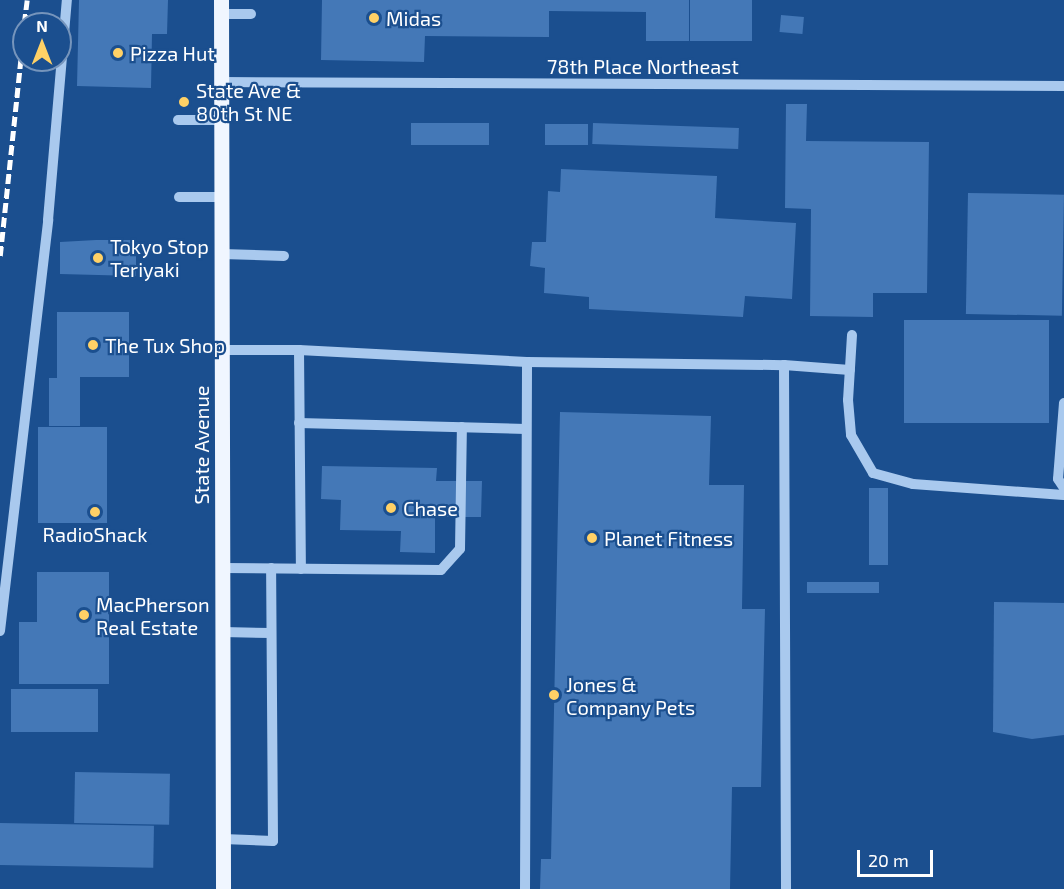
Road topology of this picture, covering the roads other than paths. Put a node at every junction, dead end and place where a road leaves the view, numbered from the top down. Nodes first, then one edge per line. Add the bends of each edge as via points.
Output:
1 (67, 0) edge
2 (221, 7) edge
3 (251, 14) dead end
4 (221, 82) junction
5 (1064, 86) edge
6 (178, 120) dead end
7 (221, 120) junction
8 (179, 197) dead end
9 (221, 197) junction
10 (222, 254) junction
11 (284, 256) dead end
12 (852, 335) dead end
13 (222, 350) junction
14 (299, 350) junction
15 (526, 362) junction
16 (784, 365) junction
17 (850, 370) junction
18 (1064, 403) edge
19 (299, 423) junction
20 (462, 427) junction
21 (526, 429) junction
22 (1064, 488) edge
23 (1064, 495) edge
24 (222, 568) junction
25 (271, 568) junction
26 (301, 568) junction
27 (0, 631) edge
28 (222, 632) junction
29 (271, 633) junction
30 (223, 839) junction
31 (224, 889) edge
32 (525, 889) edge
33 (786, 889) edge

1 - 27 street via 48,220
2 - 3 street
2 - 4 main road, State Avenue
4 - 5 street, 78th Place Northeast
4 - 7 main road, State Avenue
6 - 7 street
7 - 9 main road, State Avenue
8 - 9 street
9 - 10 main road, State Avenue
10 - 11 street
10 - 13 main road, State Avenue
12 - 17 street
13 - 14 street
13 - 24 main road, State Avenue
14 - 15 street
14 - 19 street
15 - 16 street
15 - 21 street
16 - 17 street
16 - 33 street
17 - 23 street via 851,435 873,473 914,484
18 - 22 street via 1058,479
19 - 20 street
19 - 26 street
20 - 21 street
20 - 26 street via 460,549 441,570
21 - 32 street
24 - 25 street
24 - 28 main road, State Avenue
25 - 26 street
25 - 29 street
28 - 29 street
28 - 30 main road, State Avenue
29 - 30 street via 273,841
30 - 31 main road, State Avenue

